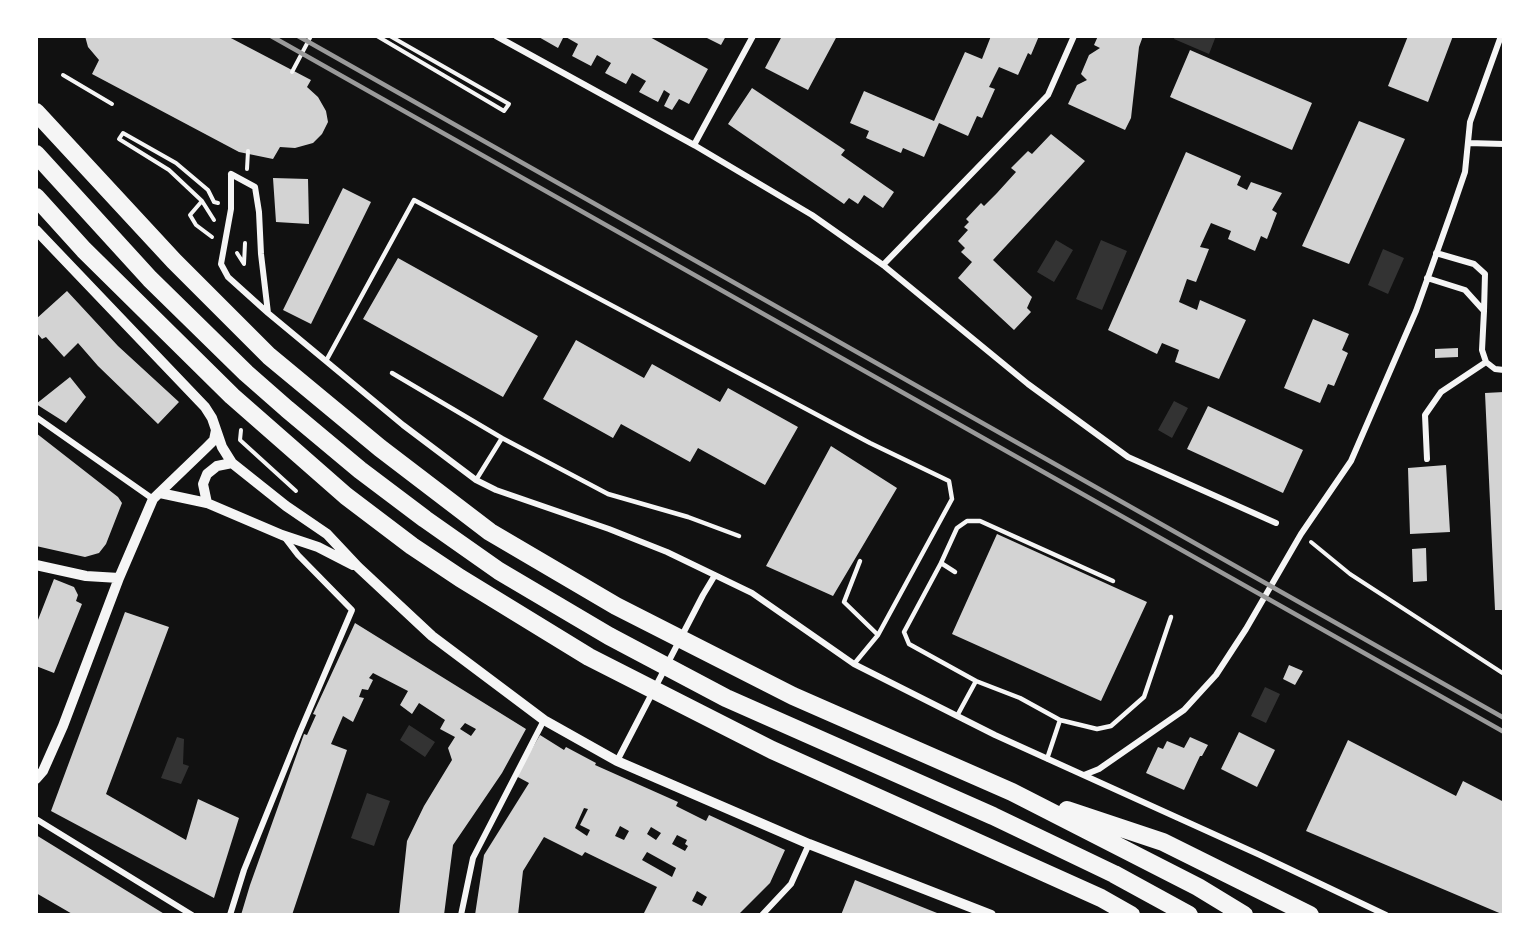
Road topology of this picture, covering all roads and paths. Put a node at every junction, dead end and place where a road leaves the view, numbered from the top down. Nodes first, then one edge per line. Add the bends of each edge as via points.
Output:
1 (311, 36) edge
2 (376, 36) edge
3 (390, 36) edge
4 (496, 36) edge
5 (753, 36) edge
6 (1074, 36) edge
7 (1501, 36) edge
8 (291, 72) dead end
9 (63, 75) dead end
10 (112, 104) dead end
11 (36, 112) edge
12 (1468, 143) junction
13 (1504, 144) edge
14 (694, 145) junction
15 (248, 151) dead end
16 (36, 154) edge
17 (247, 173) dead end
18 (36, 197) edge
19 (202, 201) junction
20 (214, 202) dead end
21 (220, 228) dead end
22 (36, 230) edge
23 (245, 242) dead end
24 (224, 246) junction
25 (232, 246) dead end
26 (1436, 253) junction
27 (883, 265) junction
28 (1427, 279) junction
29 (1484, 311) junction
30 (268, 313) junction
31 (326, 361) junction
32 (1486, 362) junction
33 (1504, 370) edge
34 (392, 373) dead end
35 (36, 417) edge
36 (216, 430) junction
37 (502, 438) junction
38 (1427, 459) dead end
39 (232, 463) junction
40 (476, 480) junction
41 (156, 496) junction
42 (207, 503) junction
43 (1276, 523) dead end
44 (1301, 534) junction
45 (282, 535) junction
46 (739, 536) dead end
47 (860, 561) dead end
48 (941, 563) junction
49 (36, 565) edge
50 (358, 567) junction
51 (955, 572) dead end
52 (715, 575) junction
53 (118, 578) junction
54 (1113, 581) dead end
55 (1171, 617) dead end
56 (878, 635) junction
57 (854, 664) junction
58 (1504, 674) edge
59 (976, 681) junction
60 (957, 716) junction
61 (544, 720) junction
62 (1060, 720) junction
63 (1047, 759) junction
64 (617, 761) junction
65 (1084, 775) junction
66 (36, 778) edge
67 (1012, 792) junction
68 (36, 819) edge
69 (809, 844) junction
70 (192, 915) edge
71 (230, 915) edge
72 (462, 915) edge
73 (762, 915) edge
74 (991, 915) edge
75 (1131, 915) edge
76 (1189, 915) edge
77 (1244, 915) edge
78 (1310, 915) edge
79 (1386, 915) edge

1 - 8 path
2 - 3 path via 504,111 509,104
4 - 14 street
5 - 14 street
6 - 27 street via 1048,95
7 - 12 street via 1470,122
9 - 10 path
11 - 67 highway via 174,261 269,356 490,532 616,606 794,696
12 - 13 street
12 - 26 street via 1465,172
14 - 27 street via 812,215
15 - 17 path
16 - 76 highway via 150,279 287,410 416,512 499,571 609,636 726,698 1003,820
18 - 75 highway via 232,396 346,496 460,578 589,657 762,745
19 - 20 path via 169,170 119,139 123,133 176,163 208,190
19 - 21 path
19 - 24 path via 190,214 196,225
22 - 36 street via 205,407
23 - 25 path via 244,264
24 - 30 street via 221,264 228,277
24 - 30 street via 231,209 231,174 255,187
26 - 28 street
26 - 29 street via 1474,264 1485,273
27 - 43 street via 1028,384 1128,457
28 - 29 street via 1465,290
28 - 44 street via 1351,462
29 - 32 street via 1482,350
30 - 31 street
31 - 40 street
31 - 56 lane via 414,200 870,443 949,481 952,499
32 - 33 street
32 - 38 street via 1441,392 1425,416
34 - 37 lane
35 - 41 street
36 - 39 street
36 - 41 street via 207,448
37 - 40 lane
37 - 46 lane via 608,494
39 - 42 street via 217,466 207,474 203,484
39 - 50 street via 327,534
40 - 52 street via 667,552
41 - 42 street
41 - 53 street
42 - 45 street
44 - 58 path via 1350,574
44 - 65 street via 1216,675 1184,710 1099,769
45 - 50 street
45 - 71 street via 352,610 298,734
47 - 56 lane via 844,602
48 - 51 lane
48 - 54 lane via 957,528 967,521 981,520
48 - 59 lane via 904,632 909,644
49 - 53 street via 86,576
50 - 61 street via 432,636
52 - 57 street via 752,593
52 - 64 street
53 - 66 street via 63,726
55 - 62 lane via 1144,698 1111,726 1097,729
56 - 57 lane
57 - 60 street
59 - 60 lane
59 - 62 lane via 1020,698
60 - 63 street
61 - 64 street
61 - 72 street via 473,858
62 - 63 lane
63 - 65 street
64 - 69 street
65 - 79 street
67 - 77 highway via 1197,886
67 - 78 highway via 1163,842
68 - 70 street
69 - 73 street via 791,884
69 - 74 street

